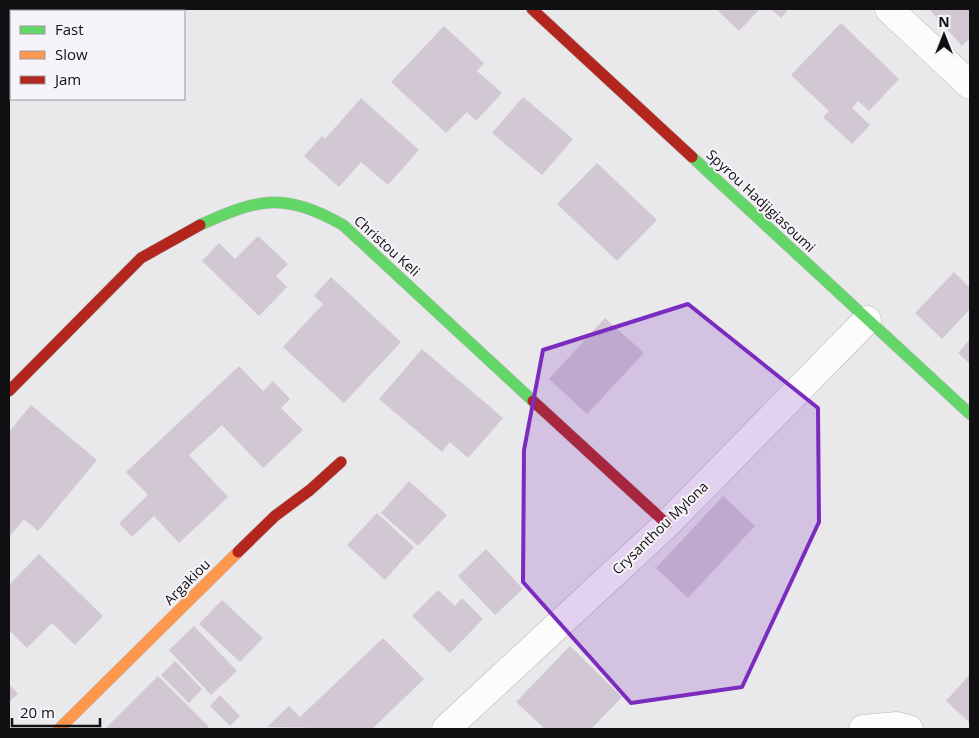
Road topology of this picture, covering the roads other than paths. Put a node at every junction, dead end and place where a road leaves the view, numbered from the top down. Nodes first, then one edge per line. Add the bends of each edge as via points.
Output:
1 (532, 9) edge
2 (889, 9) edge
3 (970, 85) edge
4 (868, 320) junction
5 (9, 391) edge
6 (970, 414) edge
7 (342, 462) dead end
8 (667, 524) junction
9 (61, 729) edge
10 (446, 729) edge
11 (863, 729) edge
12 (910, 729) edge

1 - 4 street, Spyrou Hadjigiasoumi
2 - 3 street
4 - 6 street, Spyrou Hadjigiasoumi
4 - 8 street, Crysanthou Mylona
5 - 8 street, Christou Keli via 141,258 235,209 259,203 289,203 314,209 344,226
7 - 9 street, Argakiou via 274,516
8 - 10 street, Crysanthou Mylona
11 - 12 street via 897,726

